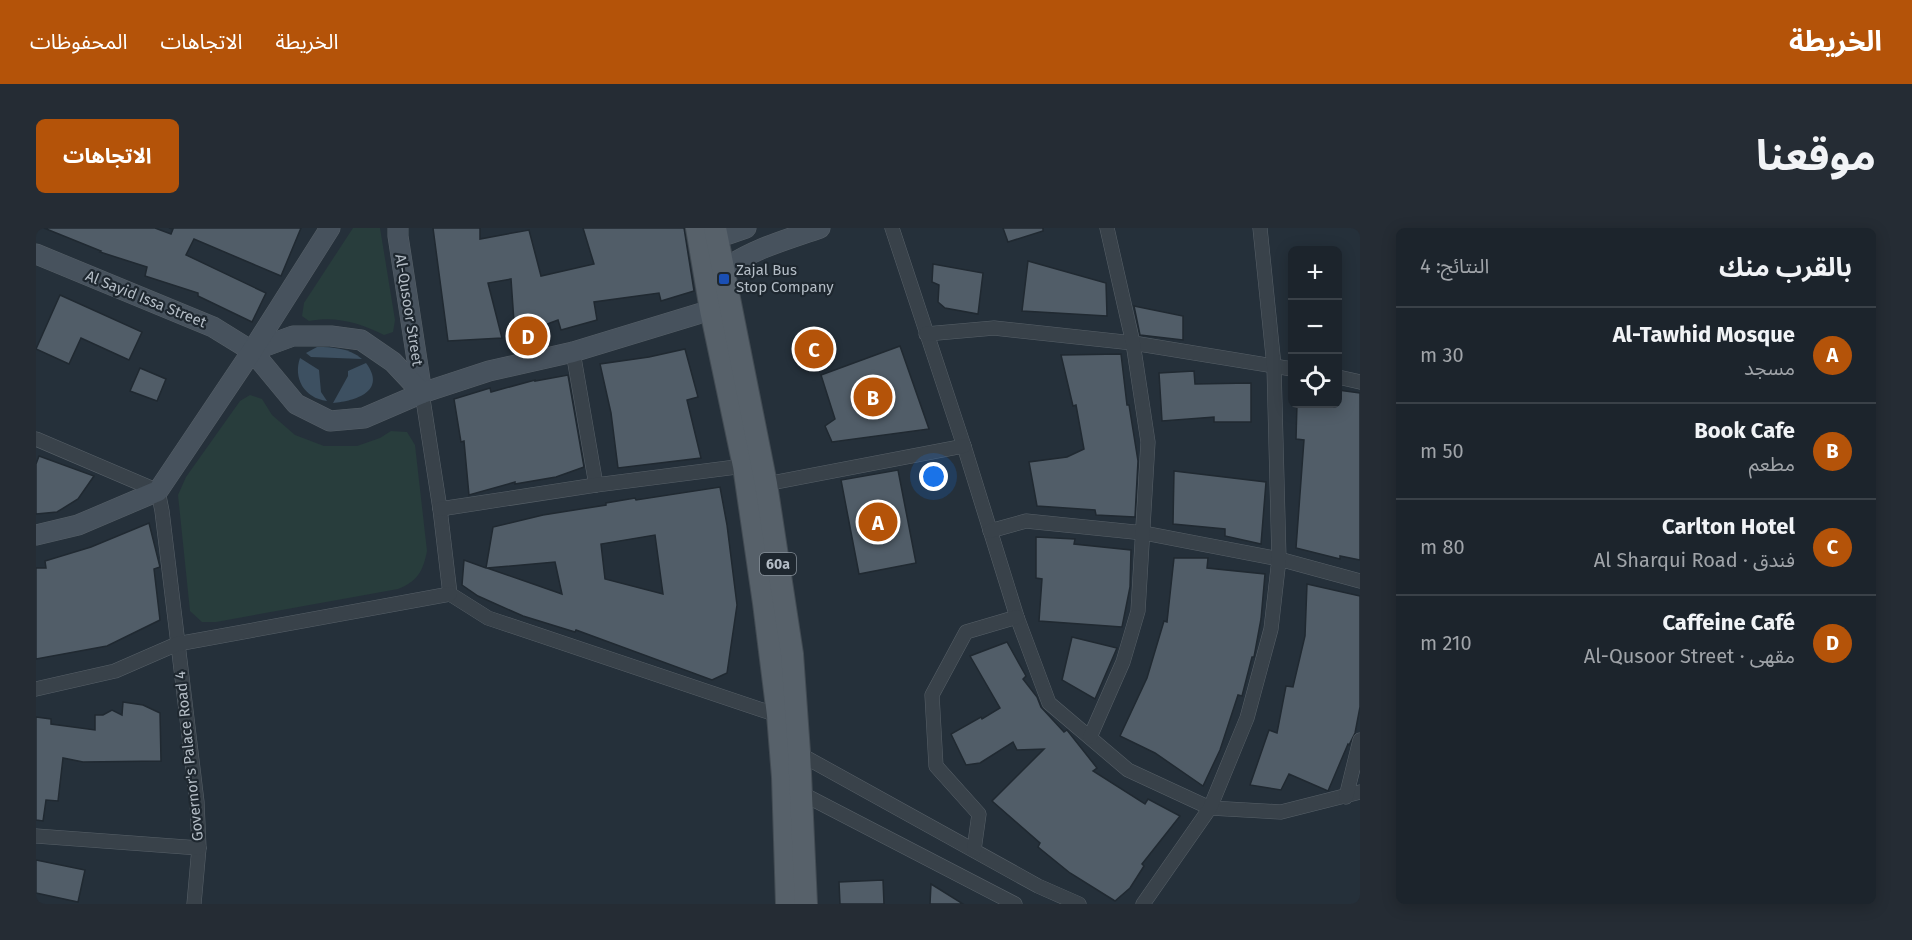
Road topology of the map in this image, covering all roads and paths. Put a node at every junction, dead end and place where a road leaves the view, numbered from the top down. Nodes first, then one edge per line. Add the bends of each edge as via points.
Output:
1 (330, 228) edge
2 (398, 228) edge
3 (697, 228) edge
4 (746, 228) edge
5 (820, 228) edge
6 (891, 228) edge
7 (1107, 228) edge
8 (1260, 228) edge
9 (716, 233) edge
10 (36, 254) edge
11 (713, 265) junction
12 (711, 310) junction
13 (926, 334) junction
14 (1132, 343) junction
15 (252, 351) junction
16 (573, 352) junction
17 (1274, 366) junction
18 (1288, 368) edge
19 (1342, 379) edge
20 (1360, 382) edge
21 (422, 393) junction
22 (36, 439) edge
23 (964, 446) junction
24 (744, 466) junction
25 (766, 484) junction
26 (596, 485) junction
27 (158, 491) junction
28 (440, 509) junction
29 (990, 531) junction
30 (1144, 533) junction
31 (36, 535) edge
32 (1279, 559) junction
33 (1360, 581) edge
34 (450, 594) junction
35 (1017, 617) junction
36 (177, 644) junction
37 (36, 689) edge
38 (787, 717) junction
39 (1090, 738) junction
40 (1360, 740) edge
41 (790, 752) junction
42 (792, 791) junction
43 (1360, 792) edge
44 (1346, 797) junction
45 (1210, 808) junction
46 (36, 836) edge
47 (199, 848) junction
48 (974, 850) junction
49 (1001, 900) edge
50 (194, 904) edge
51 (788, 904) edge
52 (806, 904) edge
53 (1015, 904) edge
54 (1079, 904) edge
55 (1143, 904) edge

1 - 15 street
2 - 21 street, Al-Qusoor Street
3 - 11 main road, 60a
4 - 9 street
5 - 11 street via 738,260
6 - 13 street
7 - 14 street
8 - 17 street
9 - 11 main road, 60a
10 - 15 street, Al Sayid Issa Street via 213,327
11 - 12 main road, 60a
11 - 25 main road, 60a
12 - 16 street, Al Sayid Issa Street
12 - 24 main road, 60a
13 - 14 street via 994,328
13 - 23 street
14 - 17 street
14 - 30 street via 1148,442
15 - 21 street via 293,336 360,340 393,362
15 - 21 street, Al Sayid Issa Street via 296,405 330,421 364,418
15 - 27 street
16 - 21 street, Al Sayid Issa Street via 489,371
16 - 26 street
17 - 18 street
17 - 32 street
19 - 20 street
21 - 28 street
22 - 27 street
23 - 25 street
23 - 29 street
24 - 26 street
24 - 38 main road, 60a via 764,603
25 - 38 main road, 60a via 792,654
26 - 28 street
27 - 31 street via 78,525
27 - 36 street, Governor's Palace Road 4
28 - 34 street
29 - 30 street via 1026,521
29 - 35 street
30 - 32 street
30 - 39 street via 1138,611 1123,662
32 - 33 street
32 - 45 street via 1271,629 1247,718
34 - 36 street
34 - 38 street via 488,618
35 - 39 street via 1050,703
35 - 48 street via 966,632 932,695 936,766 979,814
36 - 37 street via 115,670
36 - 47 street, Governor's Palace Road 4
38 - 41 main road, 60a
39 - 45 street via 1128,770
40 - 44 street
41 - 42 main road, 60a
41 - 48 street
42 - 49 street
42 - 51 main road, 60a
42 - 52 main road, 60a
43 - 44 street
44 - 45 street via 1281,813
45 - 55 street
46 - 47 street
47 - 50 street, Governor's Palace Road 4
48 - 54 street
49 - 53 street

